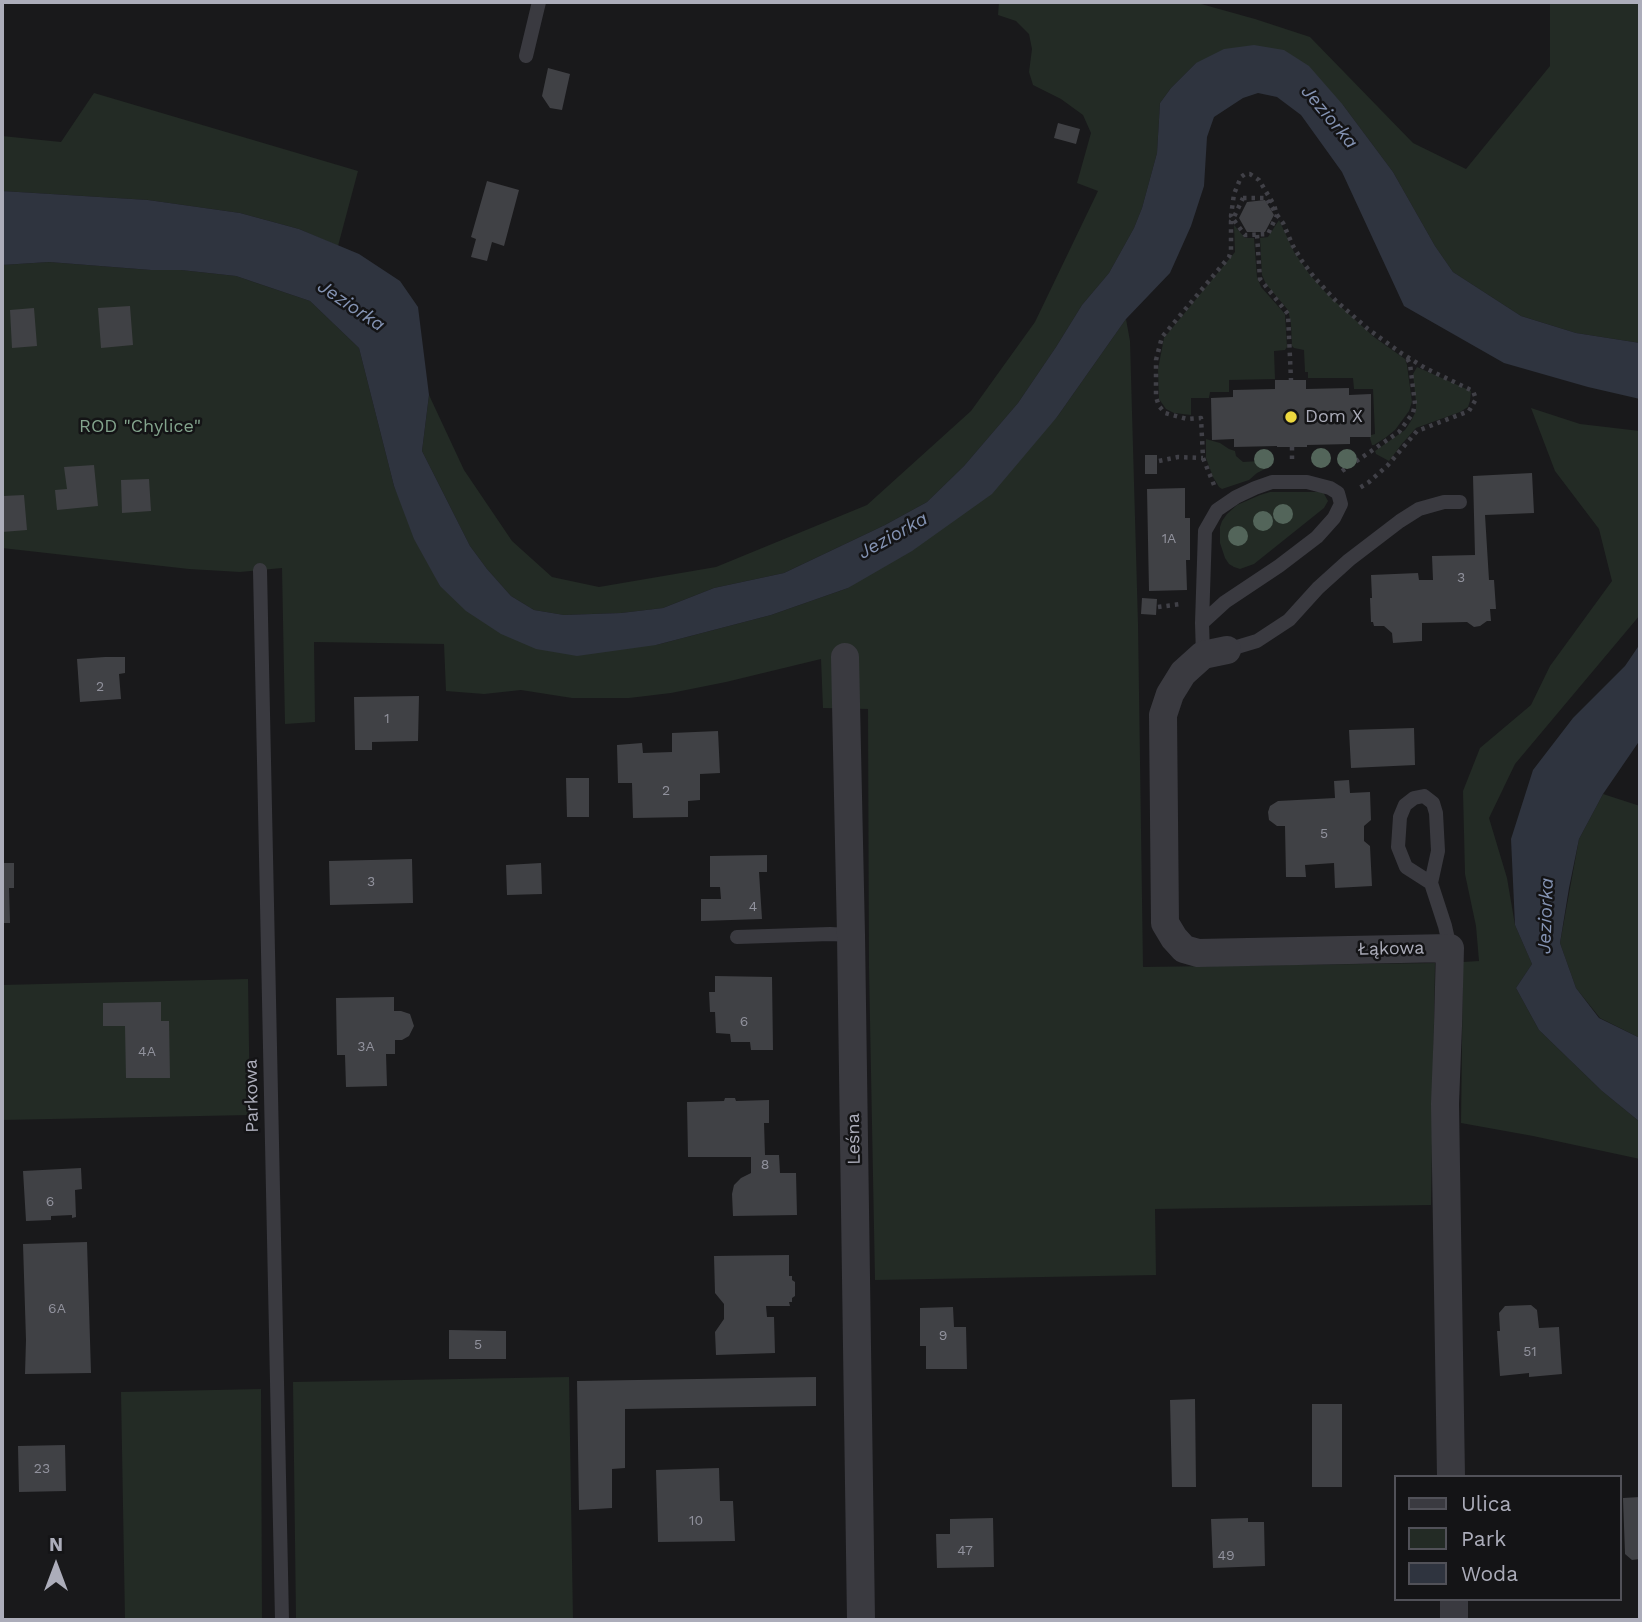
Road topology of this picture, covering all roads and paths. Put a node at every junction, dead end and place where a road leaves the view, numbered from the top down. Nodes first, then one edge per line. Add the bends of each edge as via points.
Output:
1 (539, 2) edge
2 (526, 56) dead end
3 (1277, 215) junction
4 (1233, 219) junction
5 (1257, 235) junction
6 (1407, 357) junction
7 (1290, 380) dead end
8 (1203, 458) junction
9 (1159, 461) dead end
10 (1321, 486) junction
11 (1340, 498) junction
12 (1460, 502) dead end
13 (1217, 510) junction
14 (260, 570) dead end
15 (1202, 624) junction
16 (1215, 652) junction
17 (845, 657) dead end
18 (1431, 883) junction
19 (851, 935) junction
20 (737, 937) dead end
21 (1450, 948) junction
22 (1451, 1475) edge
23 (1454, 1601) edge
24 (282, 1620) edge
25 (861, 1620) edge
26 (1454, 1620) edge

1 - 2 lane
3 - 4 path via 1266,198 1243,198
3 - 4 path via 1259,180 1245,174 1234,194
3 - 5 path via 1268,234
3 - 6 path via 1314,277 1354,317
4 - 5 path via 1245,235
4 - 8 path via 1228,257 1162,337 1156,360 1159,406 1176,417 1201,418
5 - 7 path via 1260,279 1288,314
6 - 10 path via 1415,404 1407,423
6 - 11 path via 1473,391 1476,399 1469,411 1417,430 1378,475
8 - 9 path
8 - 13 path via 1216,490
10 - 11 lane
10 - 13 lane via 1272,482
11 - 15 lane via 1334,518 1317,537 1225,602
12 - 16 lane via 1419,509 1349,559 1289,620 1257,641
13 - 15 lane via 1205,531
14 - 24 lane, Parkowa
15 - 16 lane
16 - 21 street, Łąkowa via 1183,673 1163,715 1165,923 1174,938 1184,949 1198,953
17 - 19 street, Leśna
18 - 18 lane via 1438,851 1436,813 1424,796 1405,805 1398,847 1406,867
18 - 21 lane
19 - 20 lane
19 - 25 street, Leśna
21 - 22 street, Łąkowa via 1445,1104
23 - 26 street

